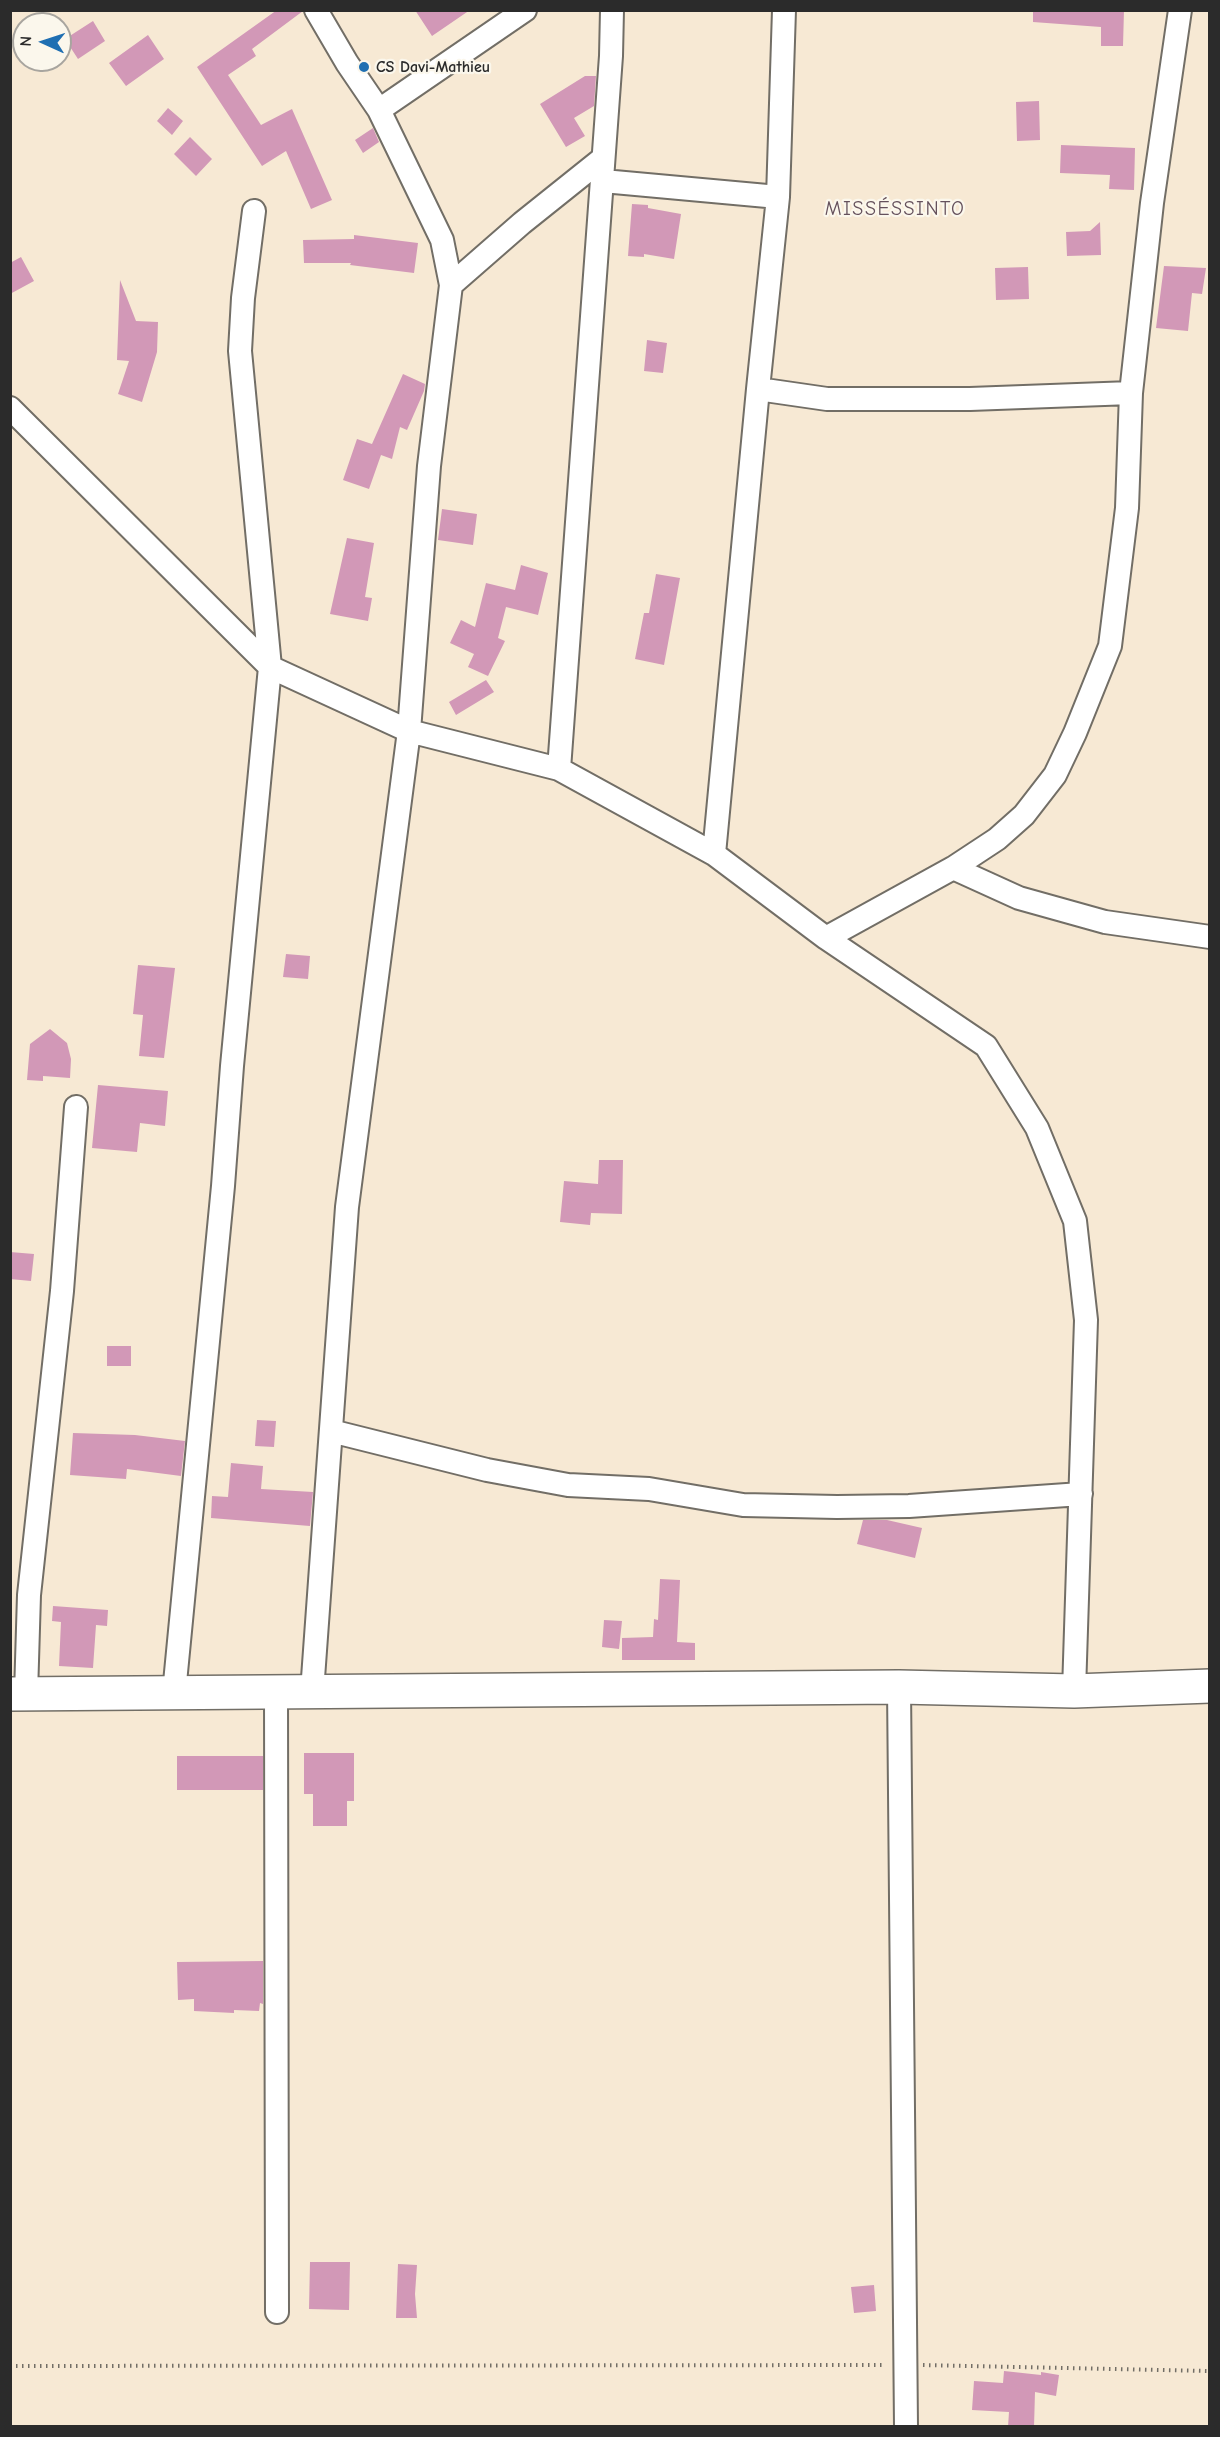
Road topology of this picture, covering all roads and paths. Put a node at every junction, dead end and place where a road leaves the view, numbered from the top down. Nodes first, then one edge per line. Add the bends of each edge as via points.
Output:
1 (316, 10) edge
2 (525, 10) edge
3 (612, 10) edge
4 (784, 10) edge
5 (1180, 10) edge
6 (379, 110) junction
7 (602, 170) junction
8 (778, 197) junction
9 (254, 211) dead end
10 (451, 285) junction
11 (758, 389) junction
12 (1131, 393) junction
13 (10, 408) edge
14 (270, 667) junction
15 (409, 731) junction
16 (559, 769) junction
17 (714, 854) junction
18 (953, 868) junction
19 (1209, 937) edge
20 (826, 938) junction
21 (75, 1107) dead end
22 (332, 1431) junction
23 (1081, 1494) junction
24 (1209, 1686) edge
25 (898, 1687) junction
26 (1074, 1691) junction
27 (276, 1692) junction
28 (312, 1692) junction
29 (174, 1693) junction
30 (18, 1694) edge
31 (277, 2312) dead end
32 (905, 2365) junction
33 (10, 2366) edge
34 (1209, 2372) edge
35 (906, 2427) edge

1 - 6 street
2 - 6 street
3 - 7 street
4 - 8 street
5 - 12 street via 1152,203
6 - 10 street via 442,240
7 - 8 street
7 - 10 street via 522,223
7 - 16 street
8 - 11 street
9 - 14 street via 240,351
10 - 15 street via 429,466
11 - 12 street via 827,399
11 - 17 street
12 - 18 street via 1127,508 1110,646 1055,775 1024,815 997,839
13 - 14 street
14 - 15 street
14 - 29 street
15 - 16 street
15 - 22 street via 347,1207
16 - 17 street
17 - 20 street
18 - 19 street via 1019,898 1094,919
18 - 20 street
20 - 23 street via 986,1046 1037,1128 1075,1221 1086,1320
21 - 30 street via 62,1291
22 - 23 street via 487,1470 568,1485 649,1489 743,1505 909,1506
22 - 28 street
23 - 26 street
24 - 26 street
25 - 26 street
25 - 28 street
25 - 32 street
27 - 28 street
27 - 29 street
27 - 31 street
29 - 30 street
32 - 33 path
32 - 34 path
32 - 35 street

